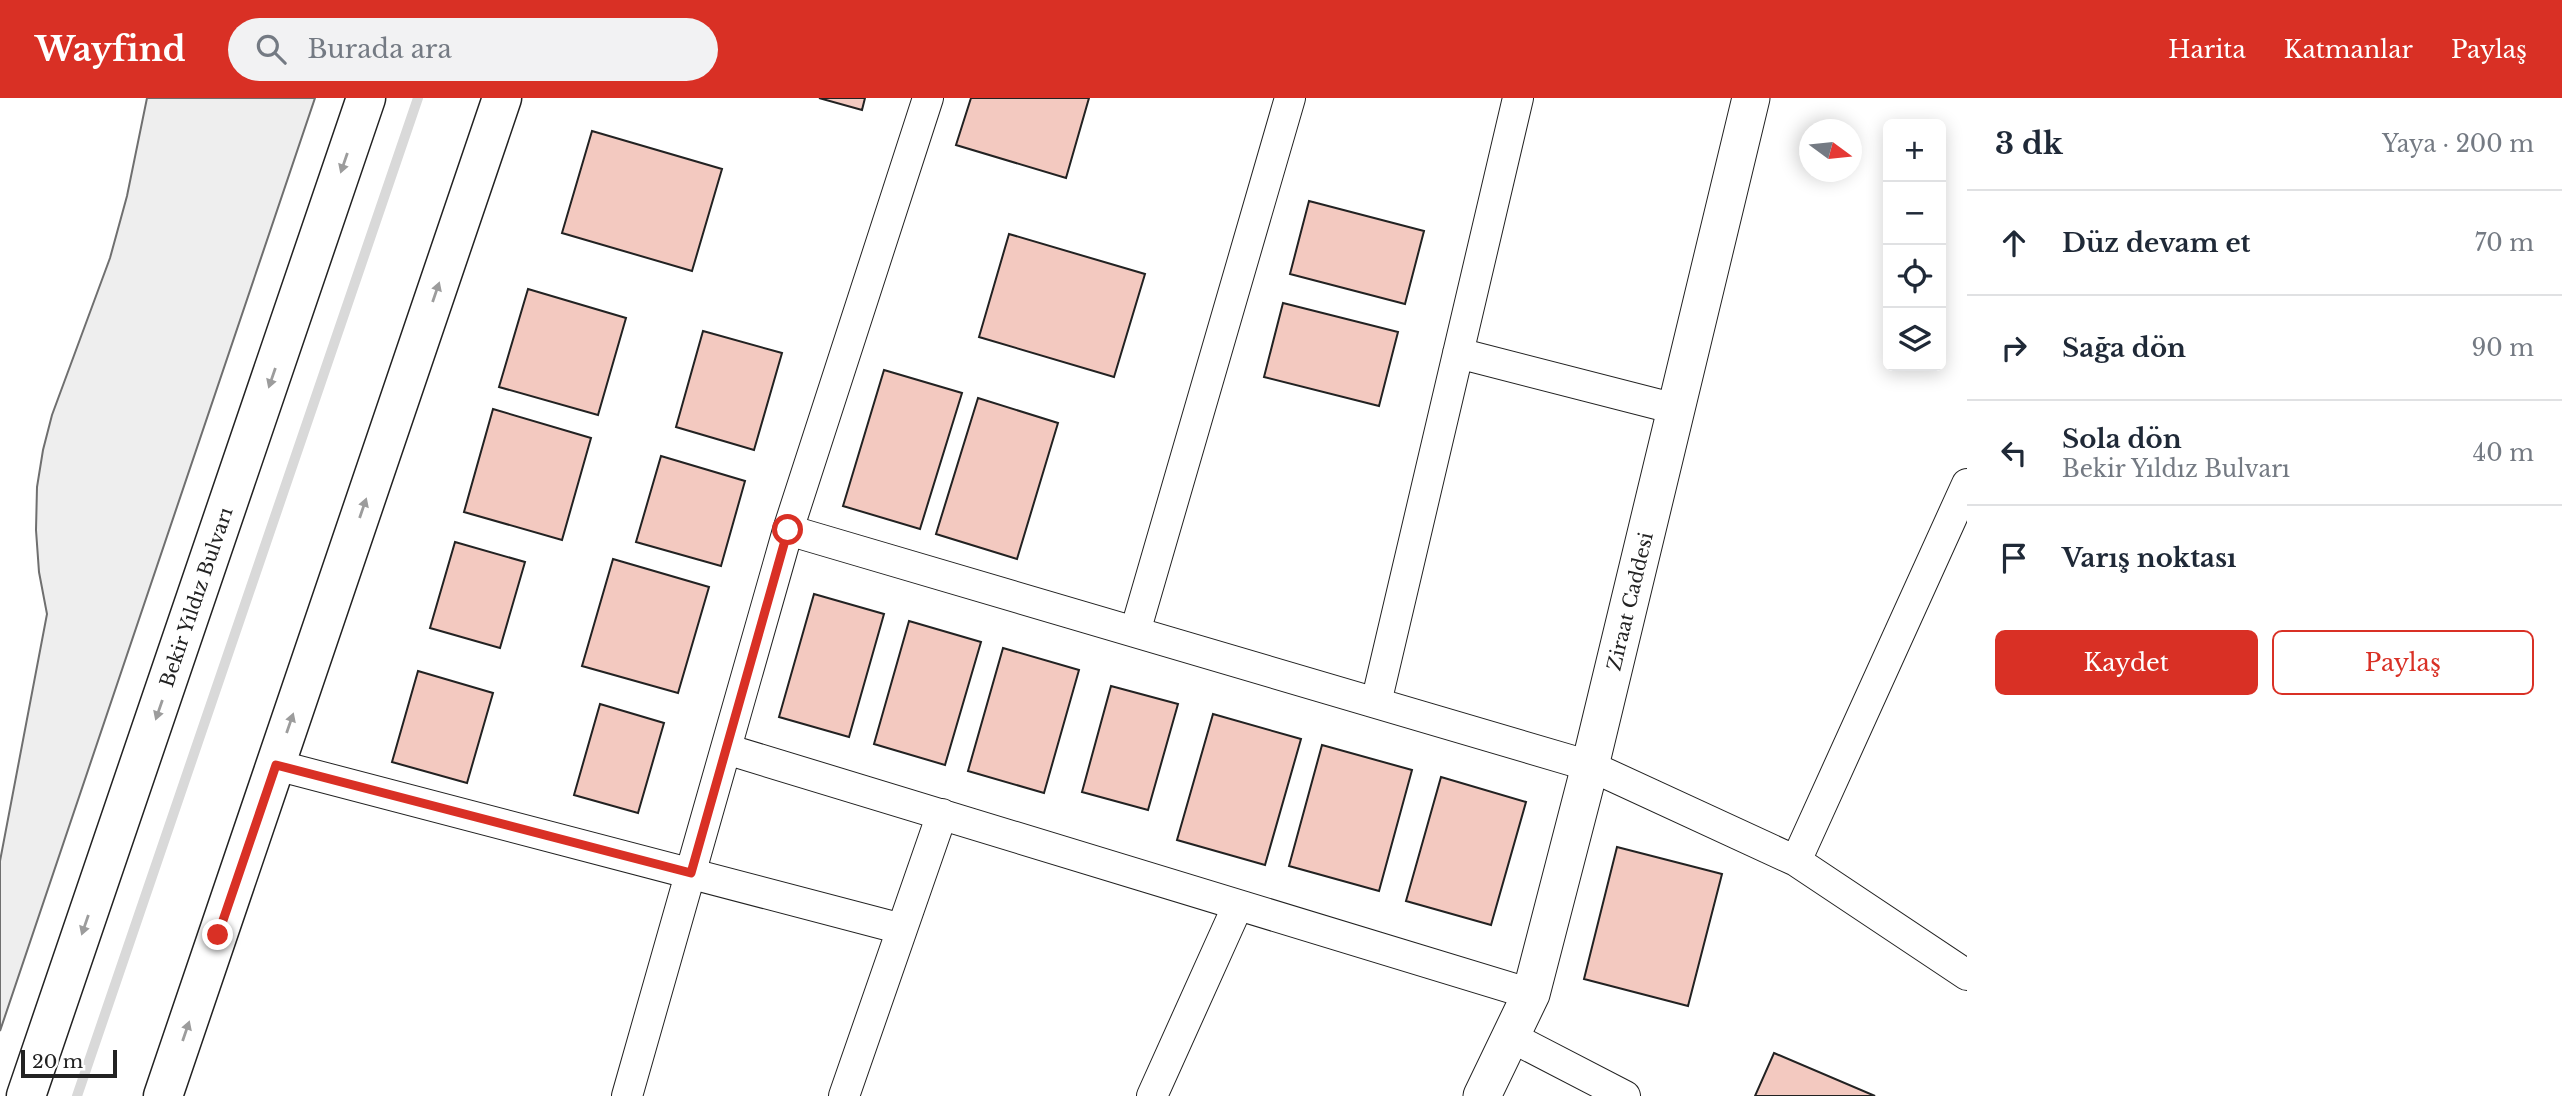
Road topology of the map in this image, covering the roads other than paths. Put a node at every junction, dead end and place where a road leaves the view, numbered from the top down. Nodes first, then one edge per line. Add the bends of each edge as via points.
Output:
1 (366, 98) edge
2 (502, 98) edge
3 (928, 98) edge
4 (1290, 98) edge
5 (1518, 98) edge
6 (1751, 98) edge
7 (1458, 353) junction
8 (1676, 409) junction
9 (1967, 484) edge
10 (788, 530) junction
11 (1135, 632) junction
12 (1376, 703) junction
13 (726, 749) junction
14 (276, 765) junction
15 (1590, 766) junction
16 (942, 814) junction
17 (1796, 861) junction
18 (691, 873) junction
19 (1238, 905) junction
20 (902, 929) junction
21 (1967, 975) edge
22 (1531, 994) junction
23 (1510, 1037) junction
24 (26, 1096) edge
25 (163, 1096) edge
26 (627, 1096) edge
27 (844, 1096) edge
28 (1152, 1096) edge
29 (1482, 1096) edge
30 (1625, 1096) edge

1 -> 24 main road, Bekir Yıldız Bulvarı
14 -> 2 main road
3 - 10 street
4 - 11 street
5 - 7 street
6 - 8 street, Ziraat Caddesi
7 - 8 street
7 - 12 street
8 - 15 street, Ziraat Caddesi
9 - 17 street
10 - 11 street
10 - 13 street
11 - 12 street
12 - 15 street
13 - 16 street
13 - 18 street
14 - 18 street
25 -> 14 main road
15 - 17 street
15 - 22 street, Ziraat Caddesi
16 - 19 street
16 - 20 street
17 - 21 street
18 - 20 street
18 - 26 street
19 - 22 street
19 - 28 street
20 - 27 street
22 - 23 street, Ziraat Caddesi
23 - 29 street, Ziraat Caddesi
23 - 30 street

